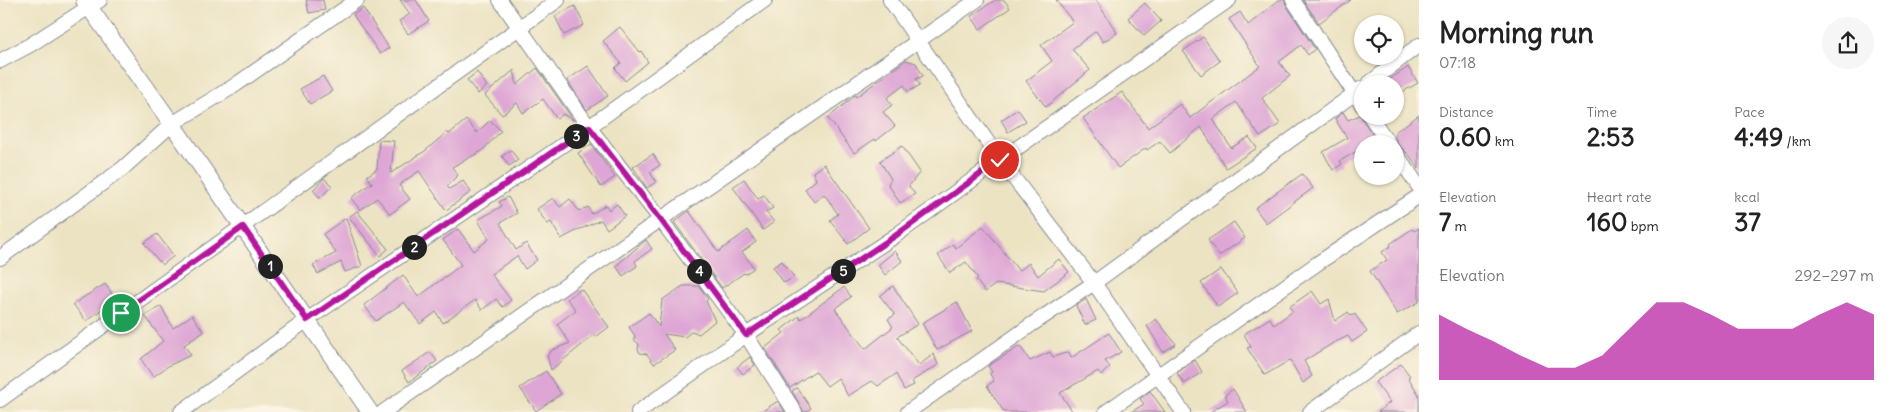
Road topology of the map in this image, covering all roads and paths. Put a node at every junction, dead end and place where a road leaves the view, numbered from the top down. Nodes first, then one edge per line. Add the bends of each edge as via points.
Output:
1 (357, 0) edge
2 (500, 0) edge
3 (558, 0) edge
4 (765, 0) edge
5 (890, 0) edge
6 (977, 0) edge
7 (1229, 0) edge
8 (1292, 0) edge
9 (91, 3) edge
10 (519, 28) junction
11 (917, 40) junction
12 (1419, 45) edge
13 (0, 61) edge
14 (1380, 75) edge
15 (1354, 87) edge
16 (1354, 99) edge
17 (172, 124) junction
18 (589, 127) junction
19 (1000, 160) junction
20 (1404, 165) edge
21 (1419, 187) edge
22 (1419, 196) edge
23 (661, 220) junction
24 (243, 227) junction
25 (0, 258) edge
26 (1094, 283) junction
27 (307, 320) junction
28 (1419, 333) edge
29 (746, 335) junction
30 (1159, 376) junction
31 (0, 400) edge
32 (181, 412) edge
33 (370, 412) edge
34 (383, 412) edge
35 (638, 412) edge
36 (795, 412) edge
37 (908, 412) edge
38 (1106, 412) edge
39 (1183, 412) edge
40 (1310, 412) edge

1 - 17 street via 243,80
2 - 10 street
3 - 10 street
4 - 18 street
5 - 11 street
6 - 11 street
7 - 19 street
8 - 15 street
9 - 13 street via 30,45
9 - 17 street
10 - 18 street
10 - 24 street
11 - 19 street
11 - 23 street
12 - 14 street
16 - 26 street
17 - 24 street
17 - 25 street via 122,169
18 - 23 street
18 - 27 street
19 - 26 street
19 - 29 street via 895,236
20 - 21 street
22 - 30 street
23 - 29 street
23 - 34 street
24 - 27 street
24 - 31 street
26 - 30 street
26 - 37 street
27 - 32 street
27 - 33 street
28 - 40 street
29 - 35 street
29 - 36 street
30 - 38 street
30 - 39 street

